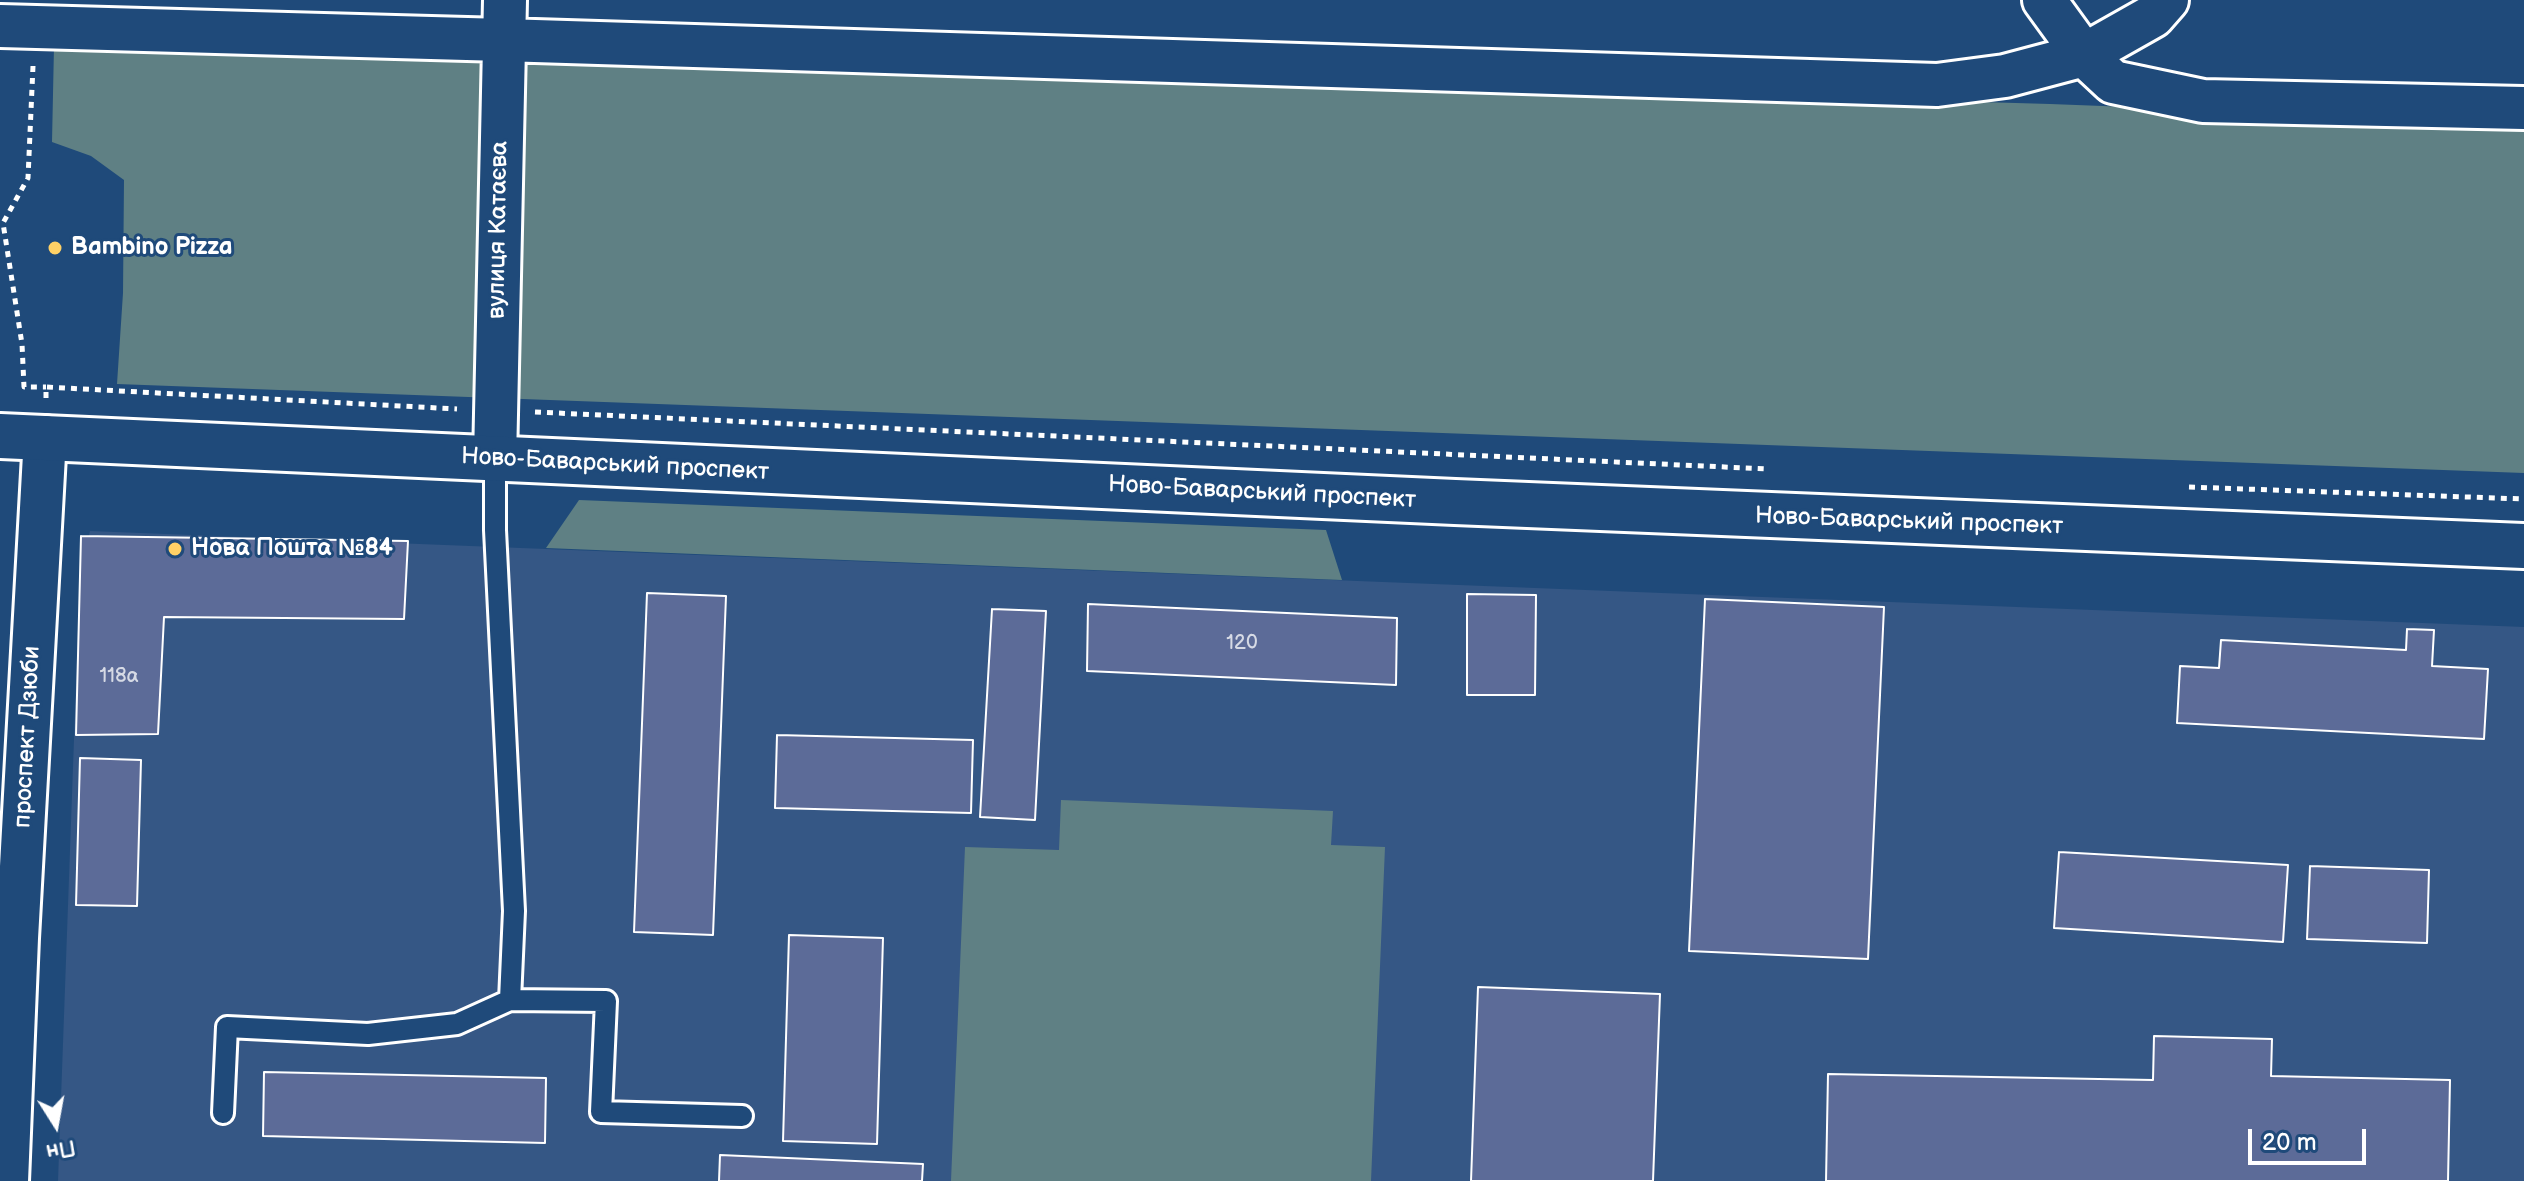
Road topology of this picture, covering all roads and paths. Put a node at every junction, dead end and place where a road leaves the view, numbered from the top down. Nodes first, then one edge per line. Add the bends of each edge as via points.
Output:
1 (2044, 0) edge
2 (2167, 0) edge
3 (504, 20) edge
4 (18, 27) edge
5 (2084, 55) junction
6 (2524, 108) edge
7 (46, 387) junction
8 (496, 411) junction
9 (0, 436) edge
10 (45, 437) junction
11 (495, 460) junction
12 (1773, 470) dead end
13 (2182, 486) dead end
14 (2524, 499) edge
15 (2524, 546) edge
16 (510, 1000) junction
17 (223, 1113) dead end
18 (742, 1116) dead end
19 (7, 1181) edge

1 - 5 street
2 - 5 street via 2153,16
3 - 4 street
3 - 5 street via 1937,85 2005,76
3 - 8 street, вулиця Катаєва
4 - 7 path via 28,178 3,223 24,387
5 - 6 street via 2113,82 2203,101
7 - 8 path
7 - 10 path
8 - 11 street, вулиця Катаєва
8 - 12 path
9 - 10 main road, Ново-Баварський проспект
10 - 11 main road, Ново-Баварський проспект
10 - 19 street, проспект Дзюби
11 - 15 main road, Ново-Баварський проспект
11 - 16 lane via 514,911
13 - 14 path
16 - 17 lane via 457,1024 368,1034 227,1027
16 - 18 lane via 606,1001 601,1112

